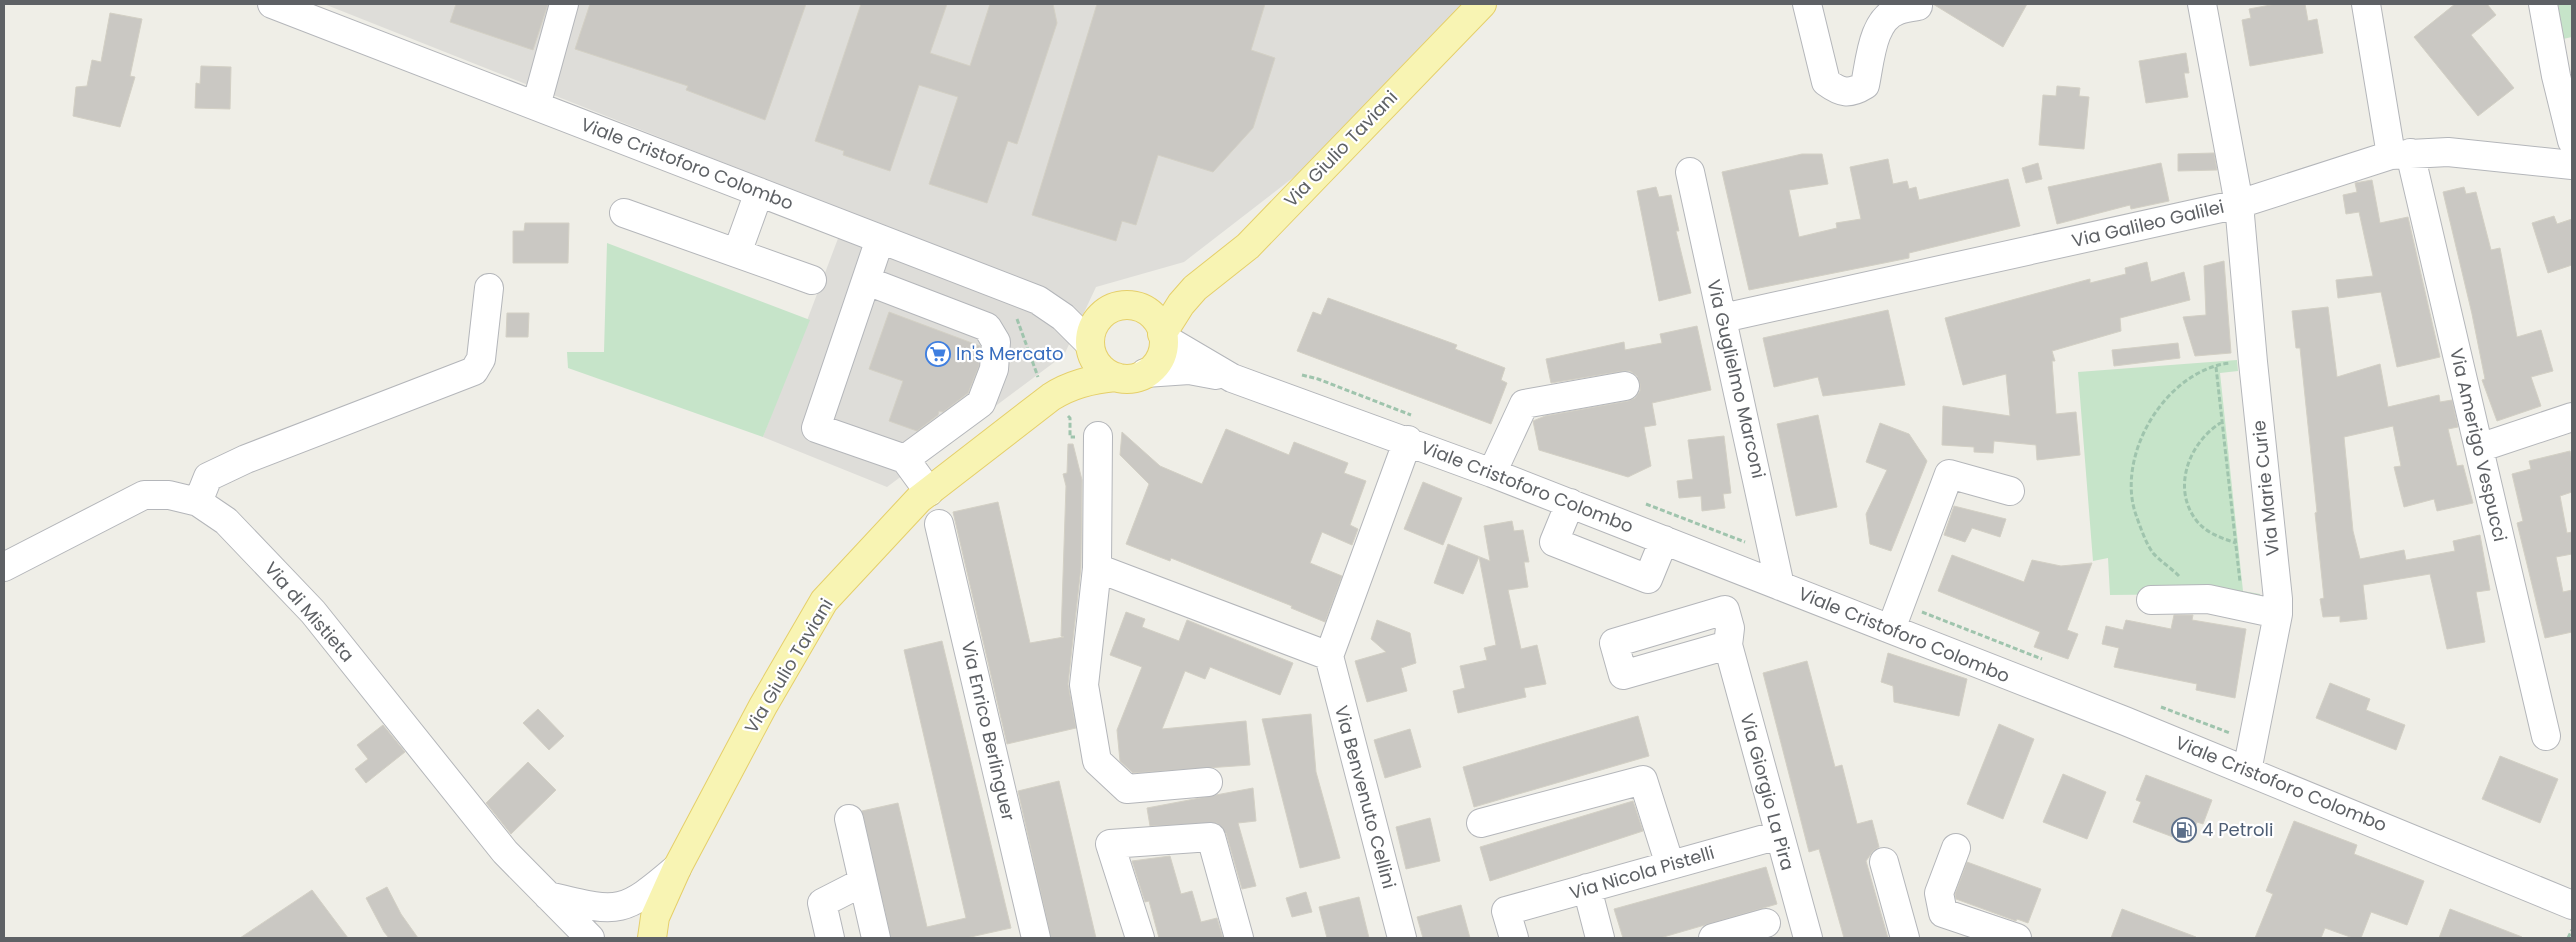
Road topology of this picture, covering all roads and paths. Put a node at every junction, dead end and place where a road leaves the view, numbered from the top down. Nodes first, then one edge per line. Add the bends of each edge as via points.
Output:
1 (272, 4) edge
2 (564, 4) edge
3 (1482, 4) edge
4 (1807, 4) edge
5 (2202, 4) edge
6 (2366, 4) edge
7 (2543, 4) edge
8 (1918, 6) dead end
9 (2562, 49) edge
10 (536, 106) junction
11 (2572, 141) edge
12 (2400, 154) junction
13 (2572, 165) edge
14 (1690, 172) dead end
15 (759, 192) junction
16 (2239, 204) junction
17 (624, 213) dead end
18 (880, 239) junction
19 (737, 253) junction
20 (968, 273) junction
21 (812, 280) dead end
22 (867, 281) junction
23 (489, 288) dead end
24 (1195, 288) junction
25 (1127, 305) junction
26 (949, 312) junction
27 (1014, 312) dead end
28 (1723, 318) junction
29 (1163, 336) junction
30 (1090, 346) junction
31 (2253, 362) junction
32 (2216, 367) junction
33 (1145, 373) junction
34 (1116, 377) junction
35 (1232, 378) junction
36 (1052, 386) junction
37 (1625, 386) dead end
38 (2572, 417) edge
39 (2222, 422) junction
40 (1098, 436) dead end
41 (1408, 440) junction
42 (2479, 448) junction
43 (904, 459) junction
44 (1492, 472) junction
45 (2010, 491) dead end
46 (929, 492) junction
47 (198, 502) junction
48 (1570, 504) junction
49 (939, 524) dead end
50 (1664, 540) junction
51 (2236, 543) junction
52 (4, 567) edge
53 (1097, 568) junction
54 (2186, 581) dead end
55 (1780, 586) junction
56 (2241, 590) dead end
57 (2151, 600) dead end
58 (2278, 614) junction
59 (1891, 630) junction
60 (1728, 645) dead end
61 (1329, 656) junction
62 (2546, 736) dead end
63 (2247, 771) junction
64 (1208, 782) dead end
65 (849, 819) dead end
66 (1481, 823) dead end
67 (1779, 835) junction
68 (1956, 848) dead end
69 (1884, 862) dead end
70 (1670, 865) junction
71 (677, 868) junction
72 (863, 882) junction
73 (1587, 888) junction
74 (547, 896) junction
75 (2572, 905) edge
76 (1766, 923) dead end
77 (2572, 928) edge
78 (590, 938) edge
79 (652, 938) edge
80 (830, 938) edge
81 (876, 938) edge
82 (1036, 938) edge
83 (1140, 938) edge
84 (1238, 938) edge
85 (1402, 938) edge
86 (1514, 938) edge
87 (1600, 938) edge
88 (1713, 938) edge
89 (1808, 938) edge
90 (1905, 938) edge
91 (2017, 938) edge
92 (2568, 938) edge

1 - 10 street, Viale Cristoforo Colombo
2 - 10 street
3 - 24 main road, Via Giulio Taviani via 1248,246
4 - 8 street via 1826,82 1840,92 1852,93 1865,85 1878,29 1897,10
5 - 16 street, Via Marie Curie
6 - 12 street, Via Amerigo Vespucci
7 - 9 street
9 - 11 street
10 - 15 street, Viale Cristoforo Colombo
12 - 13 street, Via Galileo Galilei via 2448,152
12 - 16 street, Via Galileo Galilei
12 - 42 street, Via Amerigo Vespucci
14 - 28 street, Via Guglielmo Marconi
15 - 18 street, Viale Cristoforo Colombo
15 - 19 street
16 - 28 street, Via Galileo Galilei
16 - 31 street, Via Marie Curie
17 - 19 street
18 - 20 street, Viale Cristoforo Colombo
18 - 22 street
19 - 21 street
20 - 26 street
20 - 30 street, Viale Cristoforo Colombo via 1038,300 1064,317
22 - 26 street
22 - 43 street via 816,428
23 - 47 street via 481,359 474,371 246,459 208,477
24 - 25 main road, Via Giulio Taviani
24 - 29 main road, Via Giulio Taviani via 1181,304
25 - 29 main road, Viale Cristoforo Colombo via 1152,316
25 - 30 main road via 1101,315 1093,327
26 - 43 street via 987,327 996,342 994,369 981,403
27 - 36 path
28 - 55 street, Via Guglielmo Marconi
29 - 33 main road via 1161,356
29 - 35 street, Viale Cristoforo Colombo
30 - 34 main road, Viale Cristoforo Colombo via 1101,368
30 - 36 main road, Via Giulio Taviani via 1082,365
31 - 32 path
31 - 58 street, Via Marie Curie
32 - 39 path
32 - 54 path via 2176,388 2157,407 2140,438 2131,482 2135,513 2153,552
33 - 34 main road, Viale Cristoforo Colombo via 1131,378
33 - 35 street, Viale Cristoforo Colombo via 1189,370
34 - 36 main road, Via Giulio Taviani
35 - 41 street, Viale Cristoforo Colombo
36 - 46 main road, Via Giulio Taviani
37 - 44 street via 1524,404
38 - 42 street
39 - 51 path
39 - 51 path via 2200,439 2190,457 2184,484 2186,499 2196,520 2214,535
40 - 53 street
41 - 44 street, Viale Cristoforo Colombo
41 - 61 street
42 - 62 street, Via Amerigo Vespucci
43 - 46 street
44 - 48 street, Viale Cristoforo Colombo
45 - 59 street via 1948,474
46 - 71 main road, Via Giulio Taviani via 824,601 763,706
47 - 52 street, Via di Mistieta via 169,495 144,496
47 - 74 street, Via di Mistieta via 226,521 313,612 505,852
48 - 50 street, Viale Cristoforo Colombo
48 - 50 street via 1554,542 1648,579
49 - 82 street, Via Enrico Berlinguer
50 - 55 street, Viale Cristoforo Colombo
51 - 56 path
53 - 61 street
53 - 64 street via 1084,685 1097,760 1127,790
55 - 59 street, Viale Cristoforo Colombo
57 - 58 street via 2208,599
58 - 63 street, Via Marie Curie
59 - 63 street, Viale Cristoforo Colombo
60 - 67 street, Via Giorgio La Pira
61 - 85 street, Via Benvenuto Cellini
63 - 75 street, Viale Cristoforo Colombo
65 - 72 street
66 - 70 street via 1643,780
67 - 70 street, Via Nicola Pistelli
67 - 89 street, Via Giorgio La Pira
68 - 91 street via 1939,893 1943,913
69 - 90 street
70 - 73 street, Via Nicola Pistelli
71 - 74 street via 642,898 620,907 588,906
71 - 79 main road, Via Giulio Taviani via 655,917
72 - 80 street via 822,903
72 - 81 street
73 - 86 street, Via Nicola Pistelli via 1506,911
73 - 87 street
74 - 78 street, Via di Mistieta
76 - 88 street
77 - 92 path
83 - 84 street via 1110,844 1211,837

